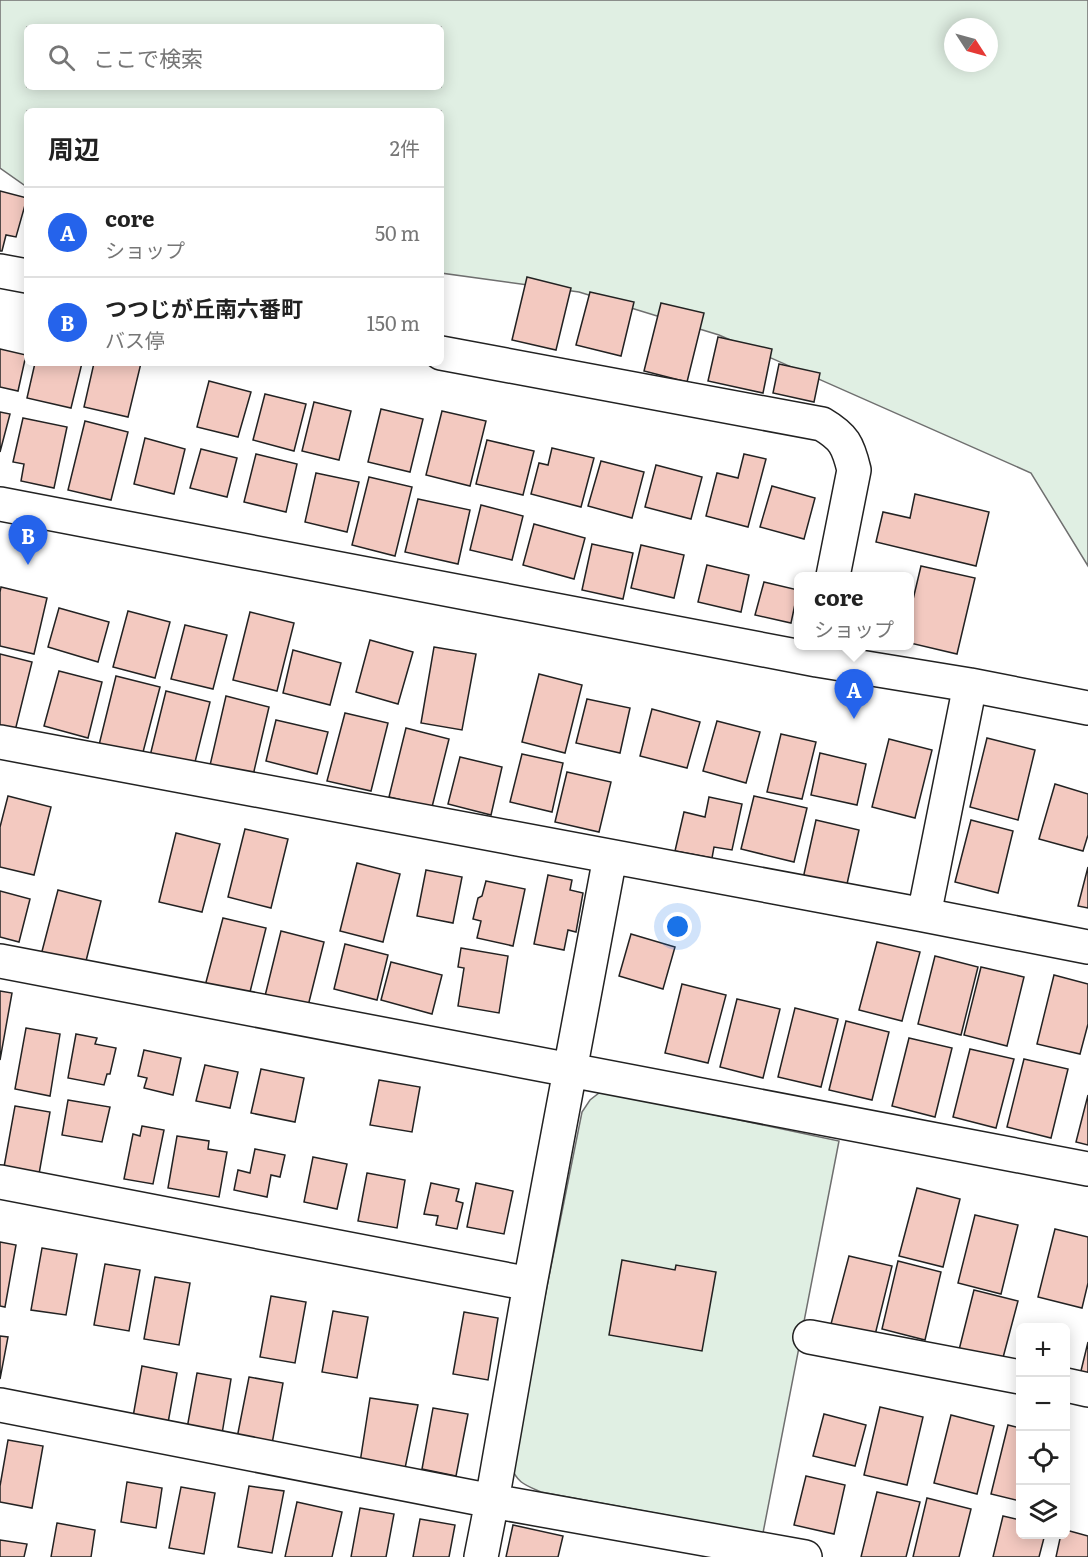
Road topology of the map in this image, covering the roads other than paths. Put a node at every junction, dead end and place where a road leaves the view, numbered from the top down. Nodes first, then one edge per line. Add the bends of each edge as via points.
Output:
1 (0, 271) edge
2 (24, 275) edge
3 (444, 354) edge
4 (0, 504) edge
5 (834, 572) edge
6 (794, 649) edge
7 (802, 650) edge
8 (818, 653) edge
9 (970, 685) junction
10 (1088, 708) edge
11 (0, 742) edge
12 (610, 857) junction
13 (924, 915) junction
14 (1088, 947) edge
15 (0, 960) edge
16 (571, 1071) junction
17 (1088, 1169) edge
18 (0, 1182) edge
19 (530, 1284) junction
20 (810, 1337) dead end
21 (1016, 1376) edge
22 (1070, 1386) edge
23 (1088, 1390) edge
24 (0, 1405) edge
25 (492, 1501) junction
26 (480, 1557) edge
27 (805, 1557) edge

1 - 2 street
3 - 5 street via 822,424 839,434 854,470
4 - 6 street
7 - 8 street
8 - 9 street
9 - 10 street
9 - 13 street
11 - 12 street
12 - 13 street
12 - 16 street
13 - 14 street
15 - 16 street
16 - 17 street
16 - 19 street
18 - 19 street
19 - 25 street
20 - 21 street
22 - 23 street
24 - 25 street
25 - 26 street
25 - 27 street

